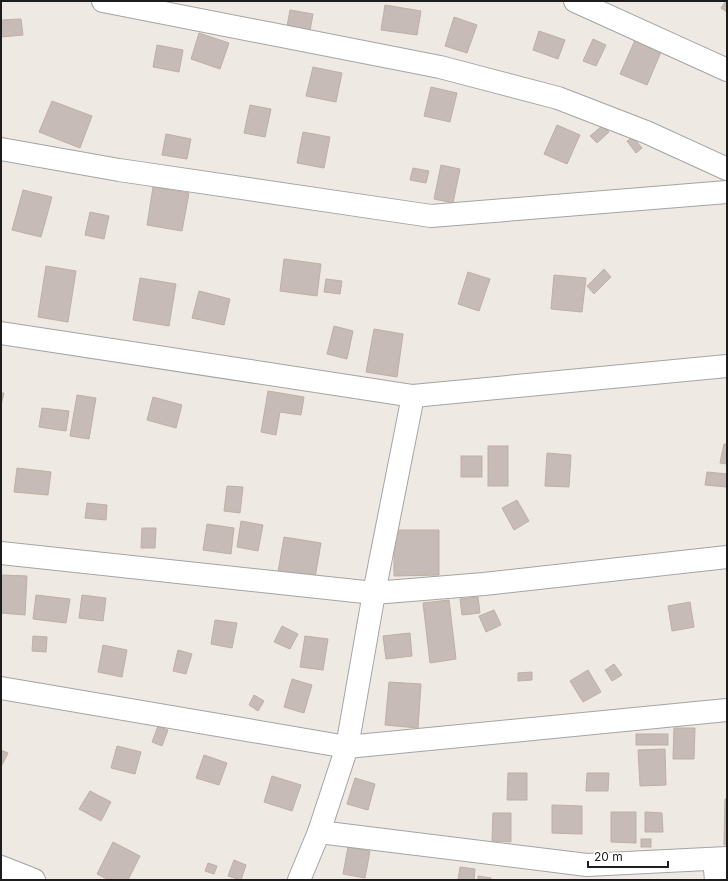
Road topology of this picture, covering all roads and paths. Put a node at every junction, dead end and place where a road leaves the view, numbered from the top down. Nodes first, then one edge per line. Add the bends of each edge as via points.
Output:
1 (103, 1) edge
2 (575, 1) edge
3 (727, 70) edge
4 (1, 149) edge
5 (727, 170) edge
6 (727, 192) edge
7 (1, 333) edge
8 (727, 366) edge
9 (413, 396) junction
10 (1, 553) edge
11 (727, 557) edge
12 (374, 593) junction
13 (1, 688) edge
14 (727, 710) edge
15 (347, 747) junction
16 (319, 832) junction
17 (720, 858) edge
18 (1, 867) edge
19 (34, 880) edge
20 (299, 880) edge
21 (716, 880) edge

1 - 5 street via 440,67 551,96 646,132
2 - 3 street
4 - 6 street via 119,170 431,216
7 - 9 street
8 - 9 street
9 - 12 street
10 - 12 street
11 - 12 street via 484,584
12 - 15 street
13 - 15 street
14 - 15 street
15 - 16 street
16 - 17 street via 587,866
16 - 20 street
17 - 21 street
18 - 19 street

